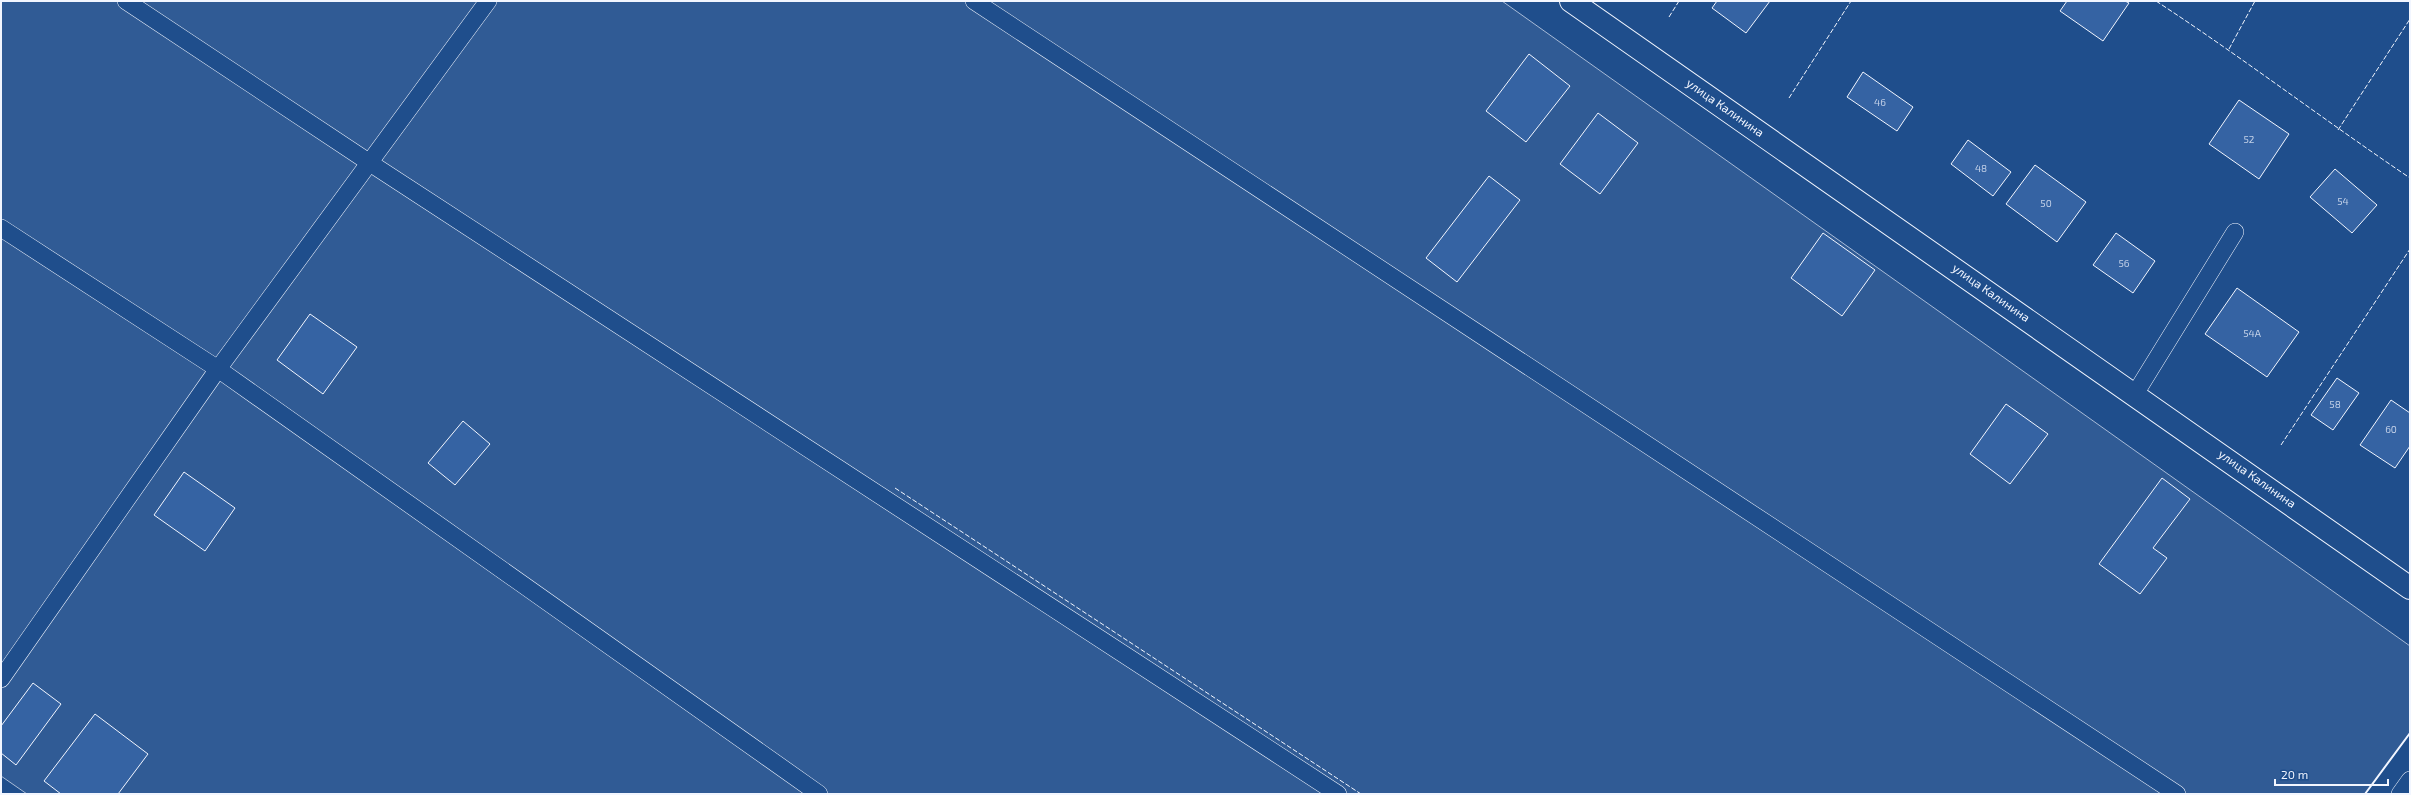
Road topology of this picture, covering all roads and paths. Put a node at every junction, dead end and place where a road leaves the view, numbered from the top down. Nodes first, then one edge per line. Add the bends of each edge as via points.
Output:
1 (126, 1) edge
2 (488, 1) edge
3 (974, 1) edge
4 (1571, 1) edge
5 (370, 163) junction
6 (1, 228) edge
7 (2235, 232) dead end
8 (218, 369) junction
9 (2136, 394) junction
10 (2410, 588) edge
11 (1, 679) edge
12 (2410, 780) edge
13 (819, 794) edge
14 (1338, 794) edge
15 (2177, 794) edge
16 (2400, 794) edge

1 - 5 lane
2 - 5 lane
3 - 15 lane
4 - 9 street, улица Калинина
5 - 8 lane
5 - 14 lane
6 - 8 lane
7 - 9 lane
8 - 11 lane
8 - 13 lane
9 - 10 street, улица Калинина
12 - 16 lane

